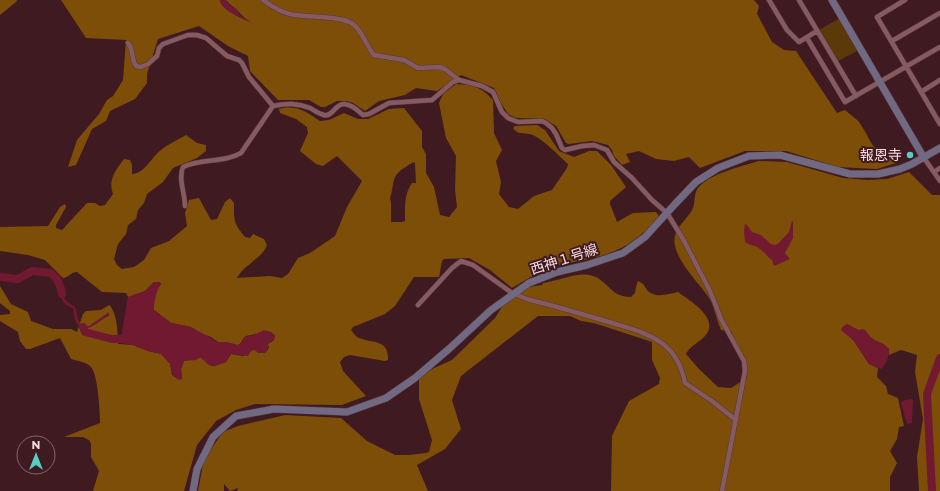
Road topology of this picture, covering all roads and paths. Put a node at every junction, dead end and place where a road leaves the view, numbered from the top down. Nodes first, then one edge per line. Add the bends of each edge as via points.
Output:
1 (263, 0) edge
2 (769, 0) edge
3 (799, 0) edge
4 (832, 0) edge
5 (905, 0) edge
6 (940, 13) edge
7 (817, 31) junction
8 (806, 38) junction
9 (892, 41) junction
10 (128, 43) dead end
11 (940, 47) edge
12 (907, 66) junction
13 (459, 80) junction
14 (940, 80) edge
15 (880, 82) junction
16 (921, 92) junction
17 (856, 96) junction
18 (274, 106) junction
19 (938, 116) edge
20 (940, 124) edge
21 (940, 148) edge
22 (924, 158) junction
23 (940, 168) edge
24 (934, 172) junction
25 (940, 181) edge
26 (185, 206) dead end
27 (667, 213) junction
28 (514, 294) junction
29 (418, 305) dead end
30 (736, 420) junction
31 (193, 491) edge
32 (722, 491) edge

1 - 13 street via 291,14 353,24 374,55 404,60 418,68 439,67
2 - 8 street via 786,30 799,42
3 - 7 street
4 - 15 street
5 - 9 street via 877,17
6 - 9 street
7 - 8 street
7 - 17 street
8 - 17 street via 845,102
9 - 12 street
10 - 18 street via 131,46 133,62 141,67 157,56 163,44 188,35 206,38 227,56 239,60 249,77
11 - 12 street
12 - 15 street
12 - 16 street
13 - 18 street via 432,100 389,103 363,115 348,104 338,105 324,115 292,103
13 - 27 street via 491,90 502,112 514,121 546,123 552,128 565,150 582,146 606,150 614,162
14 - 16 street
15 - 17 street
15 - 22 street
16 - 19 street
18 - 26 street via 242,153 183,167
19 - 20 street
21 - 22 street, 西神１号線
22 - 24 street
22 - 27 street, 西神１号線 via 900,169 868,175 843,172 780,155 749,156 718,168 696,182
23 - 24 street
24 - 25 street
27 - 28 street, 西神１号線 via 645,237 623,253 557,272 529,283
27 - 30 street via 702,275 721,319 744,361 745,371
28 - 29 street via 473,265 461,261
28 - 30 street via 654,338 679,362 685,383
28 - 31 street, 西神１号線 via 490,310 415,378 386,398 347,412 274,409 236,416 213,437 197,469
30 - 32 street

